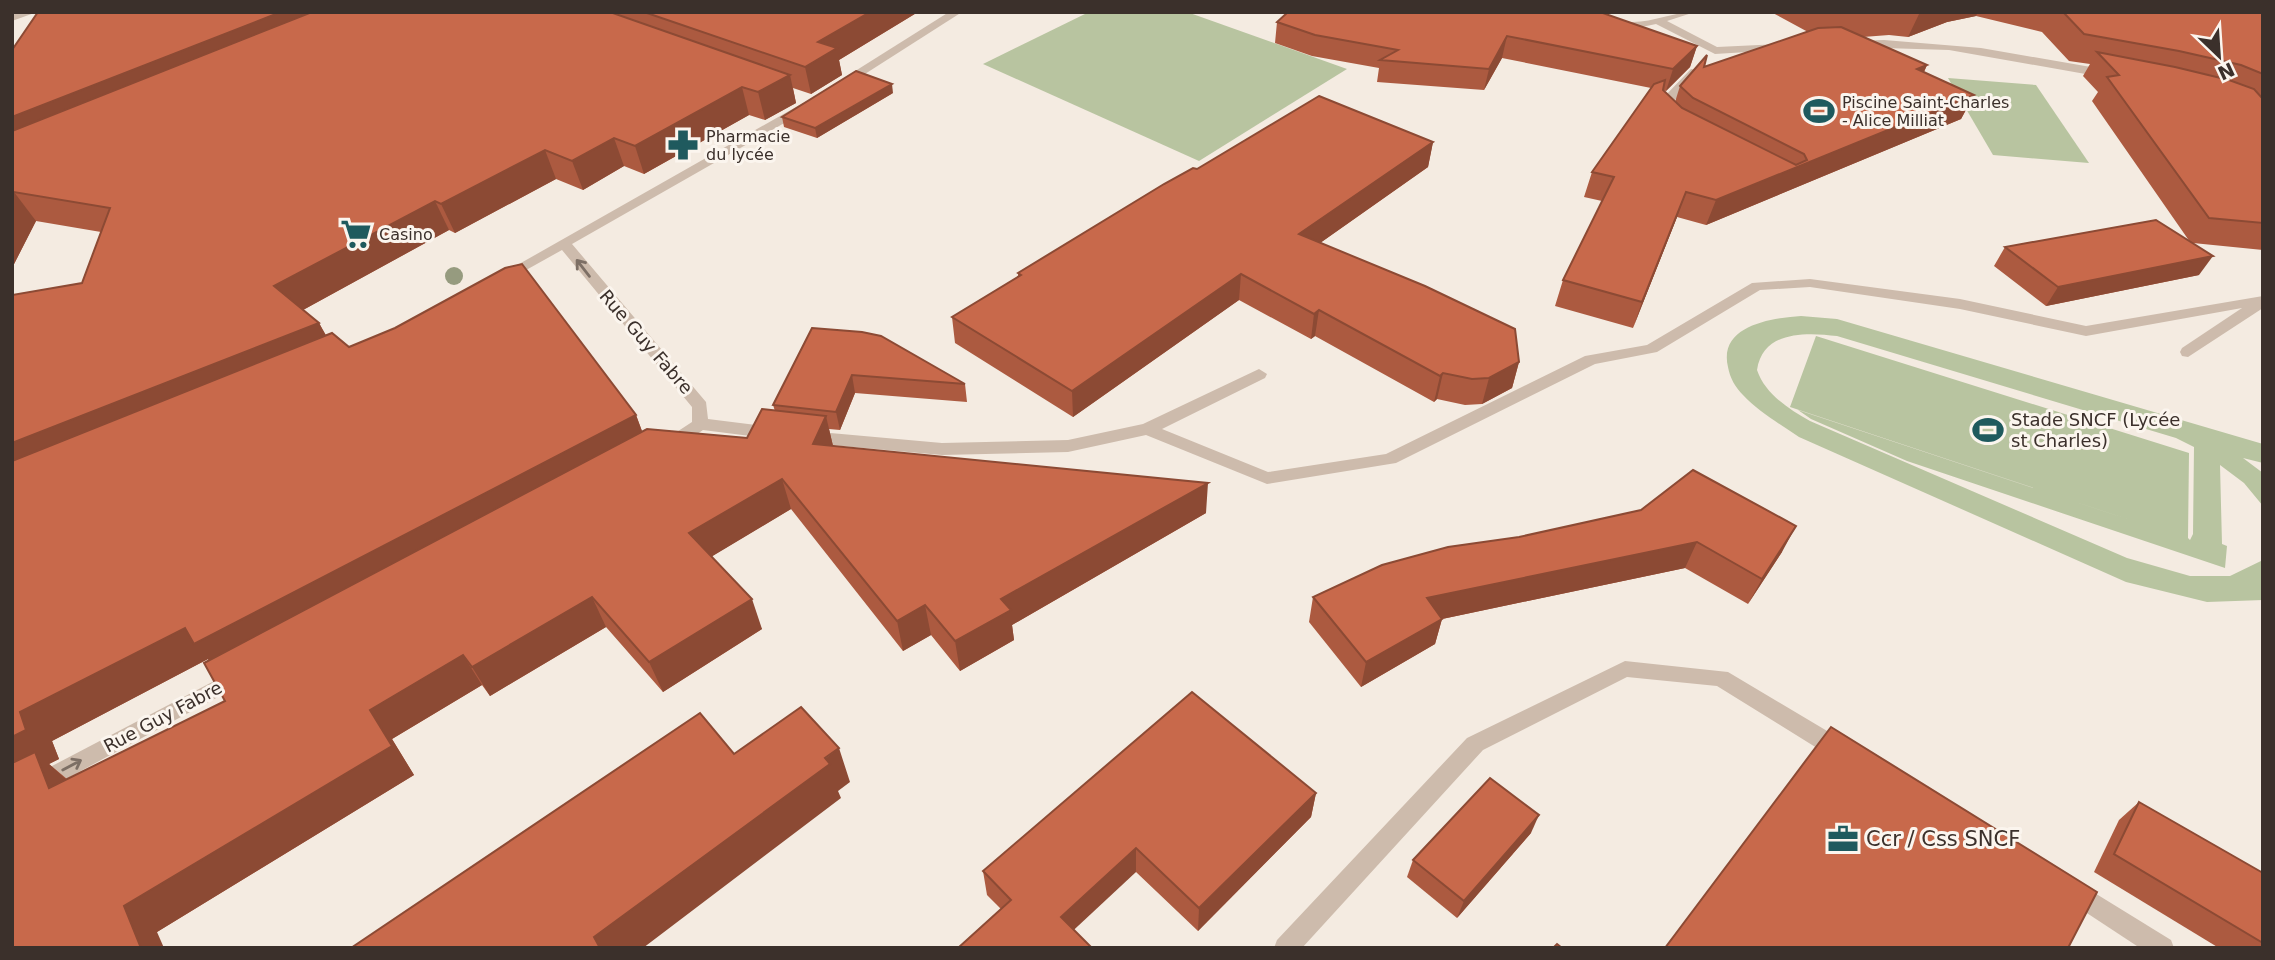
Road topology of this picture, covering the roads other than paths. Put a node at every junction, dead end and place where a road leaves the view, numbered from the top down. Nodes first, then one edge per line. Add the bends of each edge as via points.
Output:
1 (32, 12) edge
2 (957, 12) edge
3 (1583, 12) edge
4 (1690, 12) edge
5 (15, 17) edge
6 (1657, 20) junction
7 (1845, 44) edge
8 (1793, 47) edge
9 (1715, 51) junction
10 (2123, 77) edge
11 (1679, 127) edge
12 (564, 243) junction
13 (489, 285) edge
14 (2263, 300) edge
15 (2188, 352) dead end
16 (1259, 374) dead end
17 (700, 424) junction
18 (1147, 429) junction
19 (649, 455) edge
20 (255, 667) edge
21 (1862, 763) edge
22 (12, 798) edge
23 (2050, 877) edge
24 (1286, 948) edge
25 (2162, 948) edge

1 - 5 street
2 - 12 street
3 - 6 street via 1632,26
4 - 6 street
6 - 9 street
7 - 10 street via 1889,41 1968,48
8 - 9 street
9 - 11 street via 1667,100 1663,112
12 - 13 street
17 -> 12 street, Rue Guy Fabre via 700,406
14 - 15 street
14 - 18 street via 2086,331 1960,304 1810,283 1757,286 1651,349 1591,360 1390,460 1267,478
16 - 18 street
17 - 18 street via 942,449 1068,446
17 - 19 street
22 -> 20 street, Rue Guy Fabre
21 - 24 street via 1721,678 1625,669 1475,744
23 - 25 street

